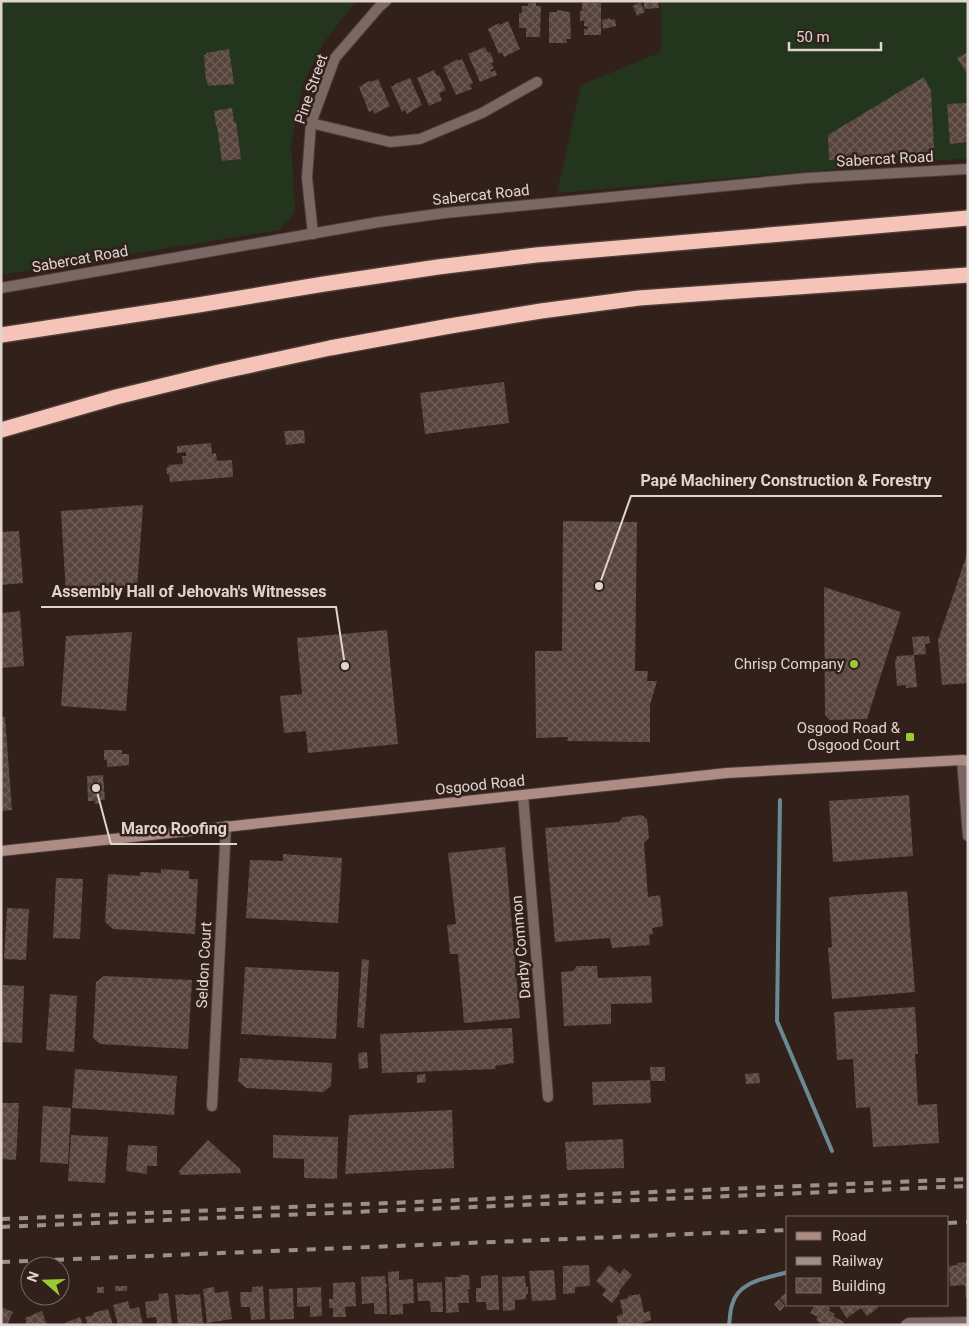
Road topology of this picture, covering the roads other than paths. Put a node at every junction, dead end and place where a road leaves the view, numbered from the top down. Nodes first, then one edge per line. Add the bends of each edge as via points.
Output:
1 (386, 1) edge
2 (537, 82) dead end
3 (311, 123) junction
4 (968, 169) edge
5 (968, 218) edge
6 (313, 234) junction
7 (968, 275) edge
8 (1, 288) edge
9 (1, 336) edge
10 (1, 430) edge
11 (966, 759) edge
12 (523, 795) junction
13 (226, 826) junction
14 (968, 836) edge
15 (1, 851) edge
16 (548, 1097) dead end
17 (212, 1106) dead end
18 (968, 1322) edge
19 (906, 1325) edge

1 - 3 street, Pine Street via 335,58
2 - 3 street via 482,114 420,139 390,142
3 - 6 street, Pine Street via 308,178
4 - 6 street, Sabercat Road via 807,178 513,206
5 - 9 highway via 536,254 333,282
6 - 8 street, Sabercat Road
7 - 10 highway via 640,298 541,311 339,346 218,372
11 - 12 main road, Osgood Road via 727,773
11 - 14 street
12 - 13 main road, Osgood Road
12 - 16 street, Darby Common
13 - 15 main road, Osgood Road
13 - 17 street, Seldon Court
18 - 19 street

